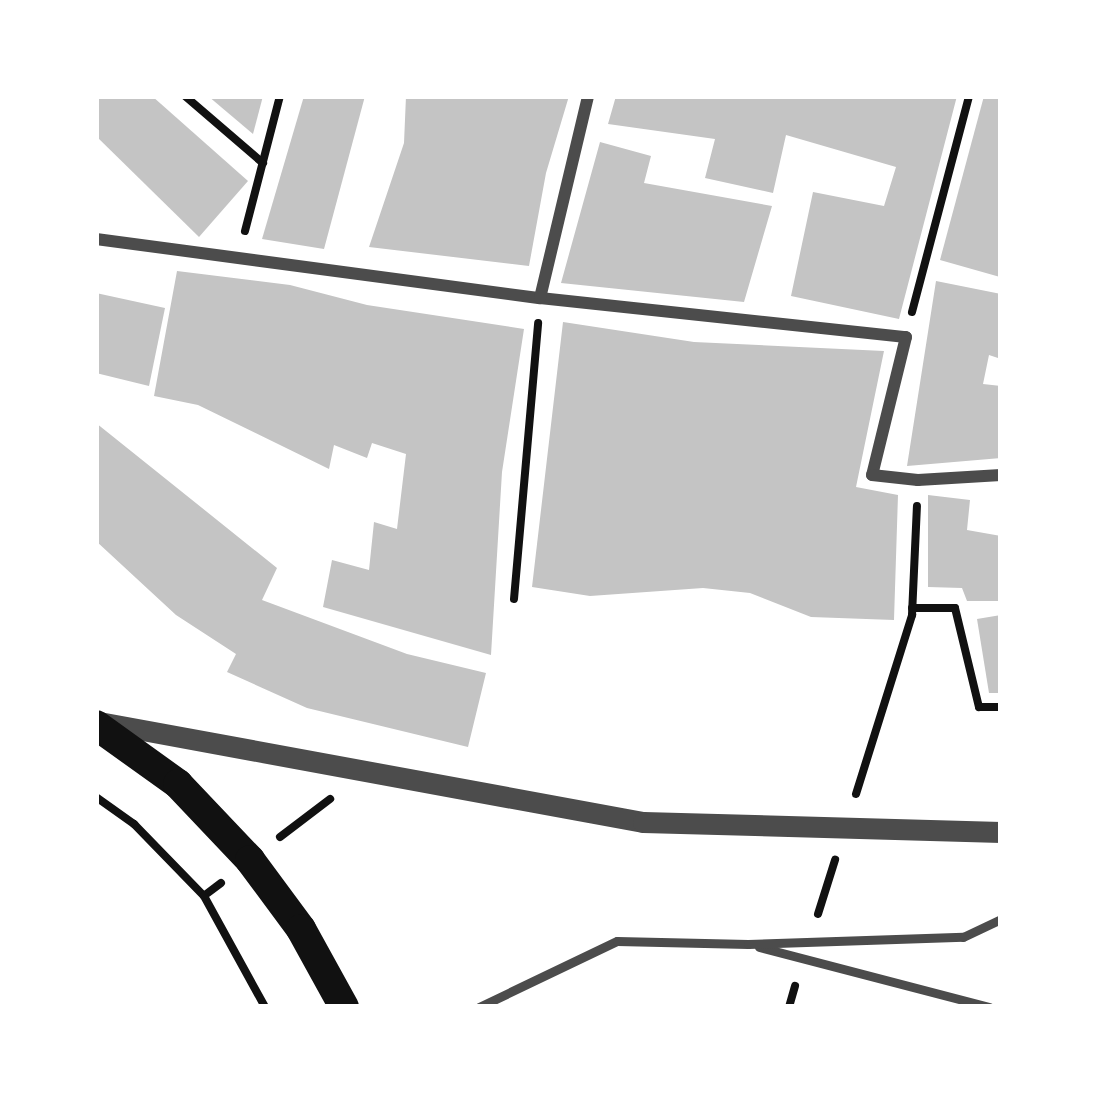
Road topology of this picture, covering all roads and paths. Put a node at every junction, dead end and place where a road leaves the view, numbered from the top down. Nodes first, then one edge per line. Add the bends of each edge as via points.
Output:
1 (185, 96) edge
2 (280, 96) edge
3 (588, 96) edge
4 (969, 96) edge
5 (263, 163) junction
6 (96, 239) edge
7 (239, 256) junction
8 (540, 298) junction
9 (906, 337) junction
10 (1001, 475) edge
11 (918, 480) junction
12 (514, 599) dead end
13 (1001, 707) edge
14 (96, 723) edge
15 (96, 797) edge
16 (1001, 832) edge
17 (204, 896) dead end
18 (1001, 919) edge
19 (748, 944) junction
20 (344, 1007) edge
21 (479, 1007) edge
22 (989, 1007) edge

1 - 5 path
2 - 5 path
3 - 8 street
4 - 9 path
5 - 7 path
6 - 7 street
7 - 8 street
8 - 9 street
8 - 12 path
9 - 11 street via 872,476
10 - 11 street
11 - 13 path via 913,612 955,608 979,707
14 - 16 street via 643,822
14 - 20 main road via 178,784 250,860 302,929
15 - 17 path
18 - 19 lane via 963,937
19 - 21 lane via 617,941
19 - 22 lane

